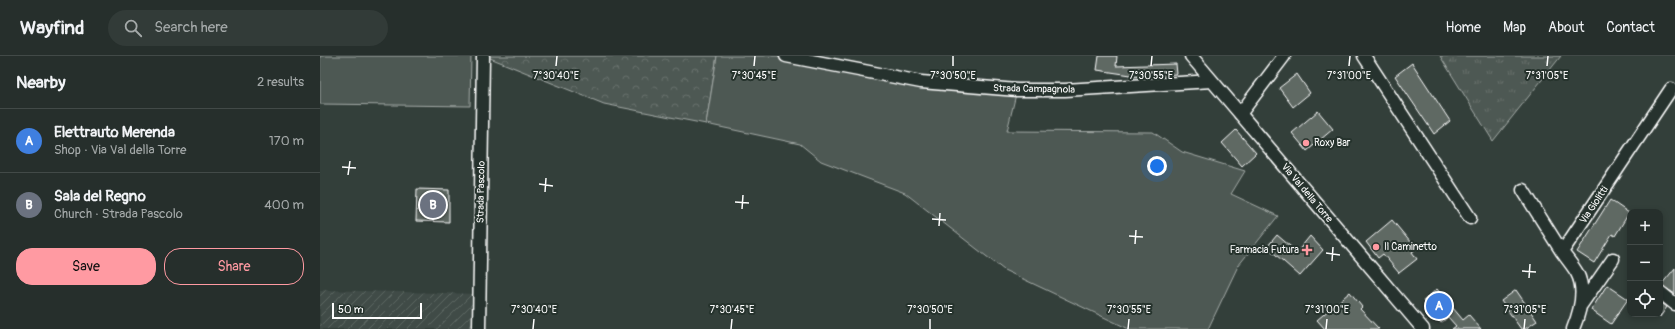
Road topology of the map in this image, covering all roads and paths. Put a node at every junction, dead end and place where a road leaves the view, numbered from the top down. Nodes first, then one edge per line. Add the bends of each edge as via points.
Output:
1 (484, 56) edge
2 (786, 56) edge
3 (1191, 56) edge
4 (1284, 56) edge
5 (1364, 56) edge
6 (1212, 81) junction
7 (1671, 89) dead end
8 (1240, 114) junction
9 (1523, 190) dead end
10 (1470, 218) dead end
11 (1562, 252) junction
12 (1613, 259) dead end
13 (1663, 294) edge
14 (1675, 304) edge
15 (1580, 306) junction
16 (479, 329) edge
17 (1423, 329) edge
18 (1573, 329) edge

1 - 16 street, Strada Pascolo
2 - 6 street, Strada Campagnola via 921,82 1017,90 1065,90
3 - 6 street, Via Val della Torre
4 - 8 street
5 - 10 street
6 - 8 street, Via Val della Torre
7 - 11 street, Via Giolitti
8 - 17 street, Via Val della Torre
9 - 11 street
11 - 15 street via 1577,274 1581,287
12 - 15 street
13 - 14 street
15 - 18 street

